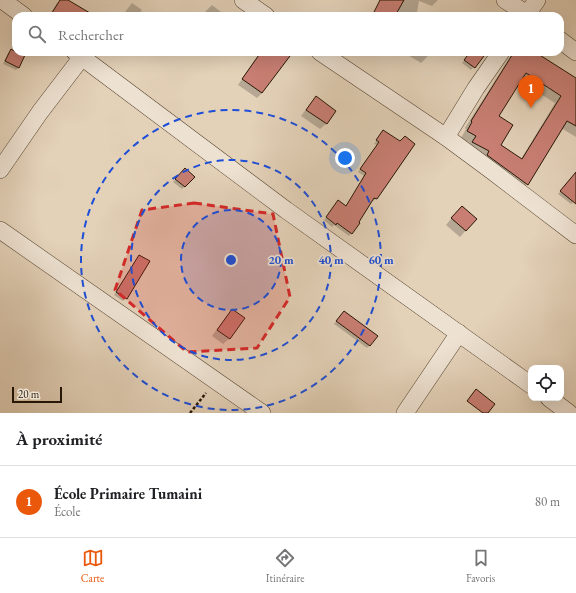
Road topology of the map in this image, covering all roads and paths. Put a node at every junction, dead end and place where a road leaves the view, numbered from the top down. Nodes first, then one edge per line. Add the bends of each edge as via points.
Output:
1 (2, 0) edge
2 (243, 0) edge
3 (505, 0) edge
4 (537, 0) edge
5 (18, 12) edge
6 (260, 12) edge
7 (523, 12) edge
8 (530, 12) edge
9 (564, 43) edge
10 (576, 52) edge
11 (77, 56) edge
12 (81, 56) edge
13 (326, 56) edge
14 (498, 56) edge
15 (446, 137) junction
16 (0, 170) edge
17 (0, 230) edge
18 (576, 235) edge
19 (459, 333) junction
20 (216, 381) junction
21 (528, 383) edge
22 (554, 401) edge
23 (190, 413) edge
24 (262, 413) edge
25 (405, 413) edge
26 (569, 413) edge

1 - 5 street
2 - 6 street
3 - 7 street
4 - 8 street
9 - 10 street
11 - 16 street
12 - 19 street via 286,210
13 - 15 street
14 - 15 street
15 - 18 street
17 - 20 street
19 - 21 street
19 - 25 street
20 - 23 path
20 - 24 street
22 - 26 street

